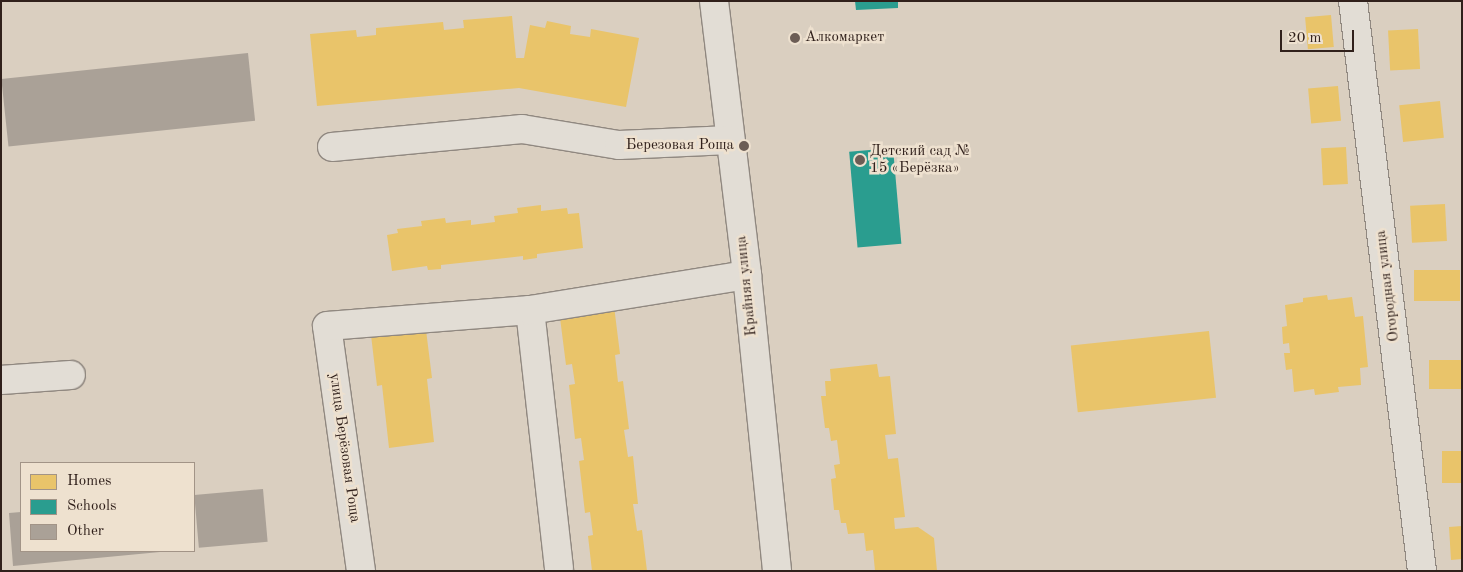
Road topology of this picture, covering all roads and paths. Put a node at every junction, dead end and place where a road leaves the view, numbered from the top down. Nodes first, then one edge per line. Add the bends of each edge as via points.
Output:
1 (714, 1) edge
2 (1353, 1) edge
3 (730, 140) junction
4 (332, 147) dead end
5 (747, 275) junction
6 (530, 310) junction
7 (71, 375) dead end
8 (1, 380) edge
9 (553, 570) edge
10 (361, 571) edge
11 (777, 571) edge
12 (1422, 571) edge

1 - 3 street, Крайняя улица
2 - 12 street, Огородная улица
3 - 4 street via 619,145 522,130
3 - 5 street, Крайняя улица
5 - 6 street
5 - 11 street, Крайняя улица
6 - 9 street
6 - 10 street, улица Берёзовая Роща via 327,326
7 - 8 street

